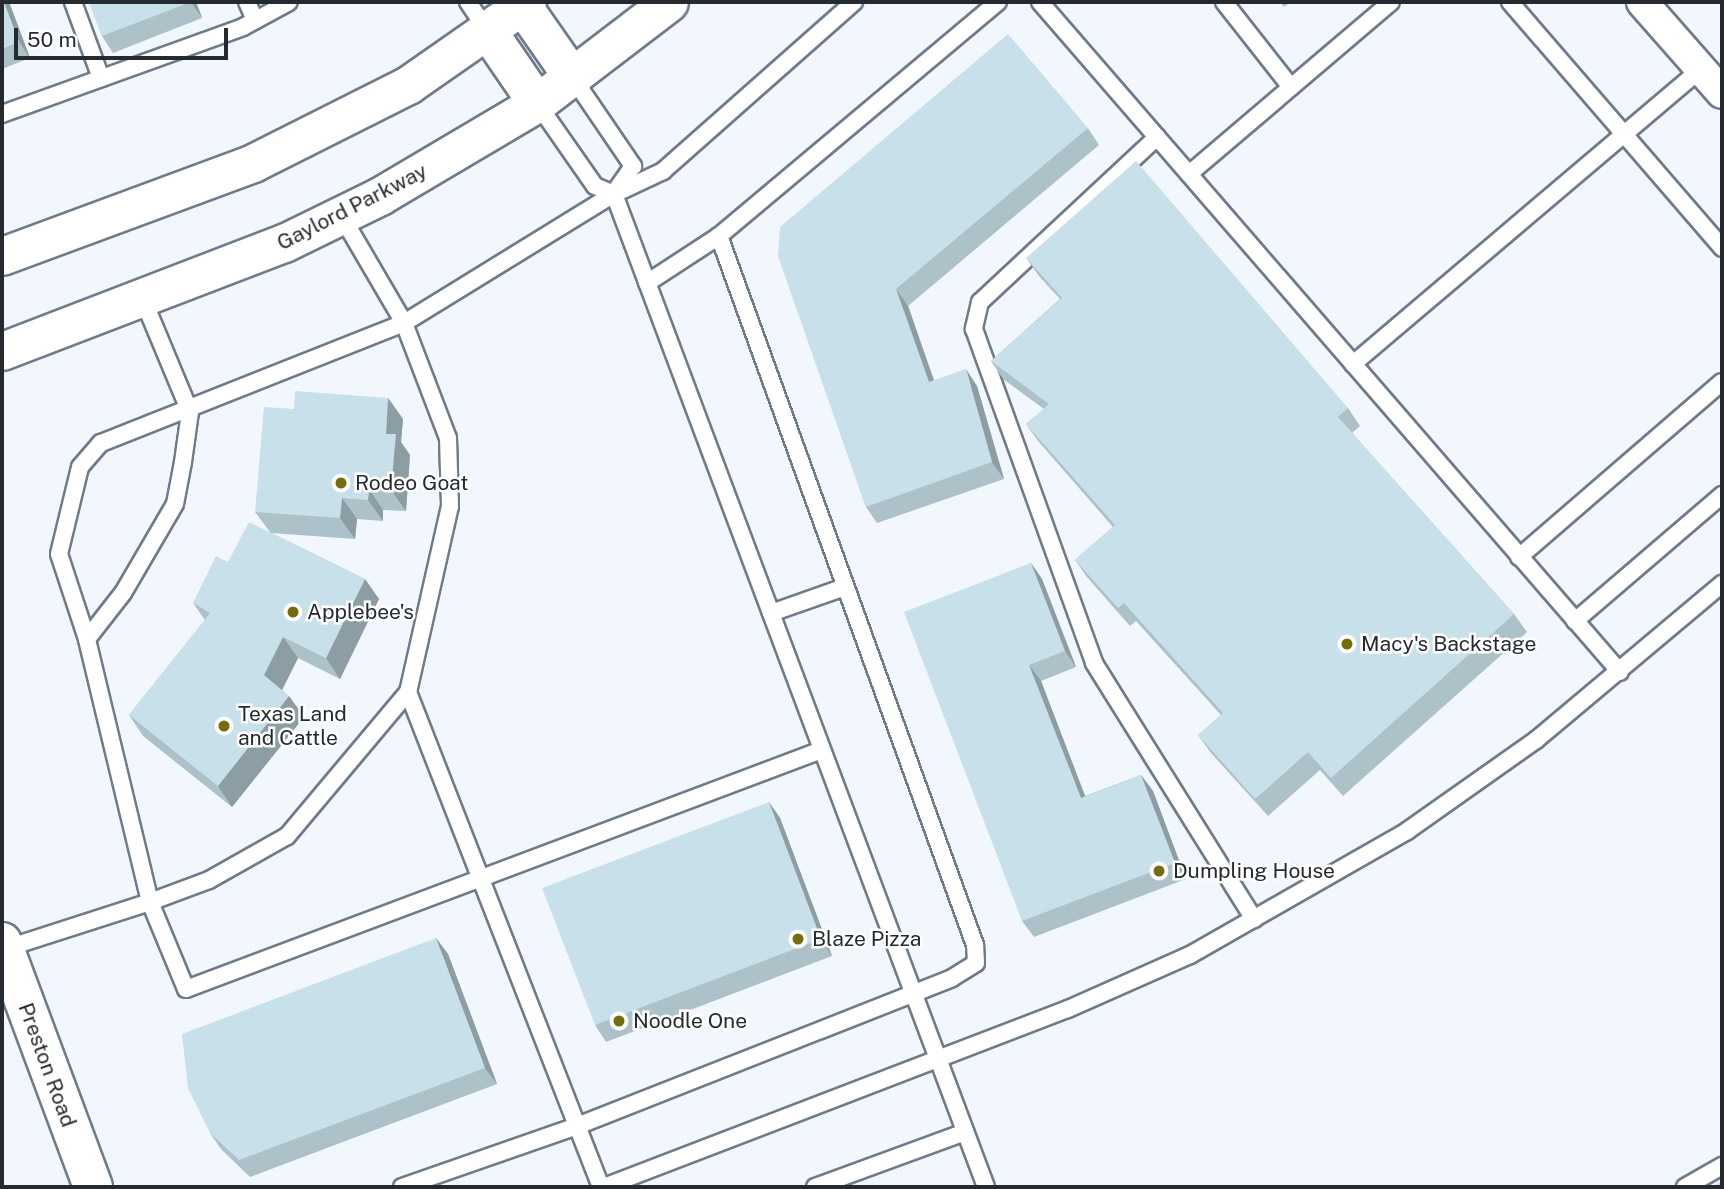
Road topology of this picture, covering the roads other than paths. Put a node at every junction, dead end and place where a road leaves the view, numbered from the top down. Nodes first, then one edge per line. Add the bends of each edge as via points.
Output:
1 (73, 2) edge
2 (247, 2) edge
3 (289, 2) edge
4 (669, 2) edge
5 (854, 2) edge
6 (998, 2) edge
7 (1040, 2) edge
8 (1224, 2) edge
9 (1391, 2) edge
10 (1510, 2) edge
11 (1642, 2) edge
12 (523, 3) edge
13 (478, 16) edge
14 (255, 20) junction
15 (1701, 69) junction
16 (101, 78) junction
17 (573, 78) junction
18 (1291, 87) junction
19 (1722, 93) edge
20 (537, 103) junction
21 (2, 114) edge
22 (1622, 136) junction
23 (1157, 137) junction
24 (1189, 174) junction
25 (614, 194) junction
26 (341, 215) junction
27 (719, 236) junction
28 (1722, 248) edge
29 (2, 256) edge
30 (648, 283) junction
31 (143, 299) junction
32 (404, 324) junction
33 (2, 351) edge
34 (1353, 364) junction
35 (1722, 382) edge
36 (190, 412) junction
37 (1722, 495) edge
38 (1520, 556) junction
39 (1722, 584) edge
40 (842, 588) junction
41 (771, 613) junction
42 (1575, 621) junction
43 (87, 639) junction
44 (1620, 672) junction
45 (408, 692) junction
46 (822, 750) junction
47 (484, 882) junction
48 (150, 902) junction
49 (1254, 919) junction
50 (3, 945) edge
51 (913, 994) junction
52 (937, 1059) junction
53 (577, 1126) junction
54 (965, 1132) junction
55 (1722, 1166) edge
56 (93, 1187) edge
57 (402, 1187) edge
58 (602, 1187) edge
59 (815, 1187) edge
60 (986, 1187) edge
61 (1685, 1187) edge

1 - 16 lane
2 - 14 lane
3 - 14 lane
4 - 17 street, Gaylord Parkway
5 - 25 lane via 663,170
6 - 27 lane
7 - 23 lane
8 - 18 lane
9 - 18 lane
10 - 22 lane
11 - 15 street
12 - 13 street
12 - 17 street
13 - 20 street
13 - 29 street via 408,85 253,163
14 - 16 lane
15 - 19 street
15 - 22 lane
16 - 21 lane
17 - 20 street, Gaylord Parkway
17 - 25 lane via 633,166
18 - 24 lane
20 - 25 lane via 594,186
20 - 26 street, Gaylord Parkway
22 - 28 lane
22 - 34 lane
23 - 24 lane
23 - 49 lane via 980,302 974,329 1094,663
24 - 34 lane
25 - 30 lane
25 - 32 lane
26 - 31 street, Gaylord Parkway
26 - 32 lane
27 - 30 lane
27 - 40 lane
30 - 41 lane
31 - 33 street, Gaylord Parkway
31 - 36 lane
32 - 36 lane
32 - 45 lane via 448,438 450,506
34 - 38 lane
35 - 38 lane
36 - 43 lane via 174,504 123,593
36 - 43 lane via 102,443 80,467 59,554
37 - 42 lane
38 - 42 lane
39 - 44 lane
40 - 41 lane
40 - 51 lane via 977,956 965,973
41 - 46 lane
42 - 44 lane
43 - 48 lane
44 - 49 lane via 1407,831
45 - 47 lane
45 - 48 lane via 288,836 209,880
46 - 47 lane
46 - 51 lane
47 - 48 lane via 186,989
47 - 53 lane
48 - 50 lane
49 - 52 lane via 1068,1010
50 - 56 main road, Preston Road
51 - 52 lane
51 - 53 lane
52 - 54 lane
52 - 58 lane
53 - 57 lane
53 - 58 lane
54 - 59 lane
54 - 60 lane
55 - 61 lane

